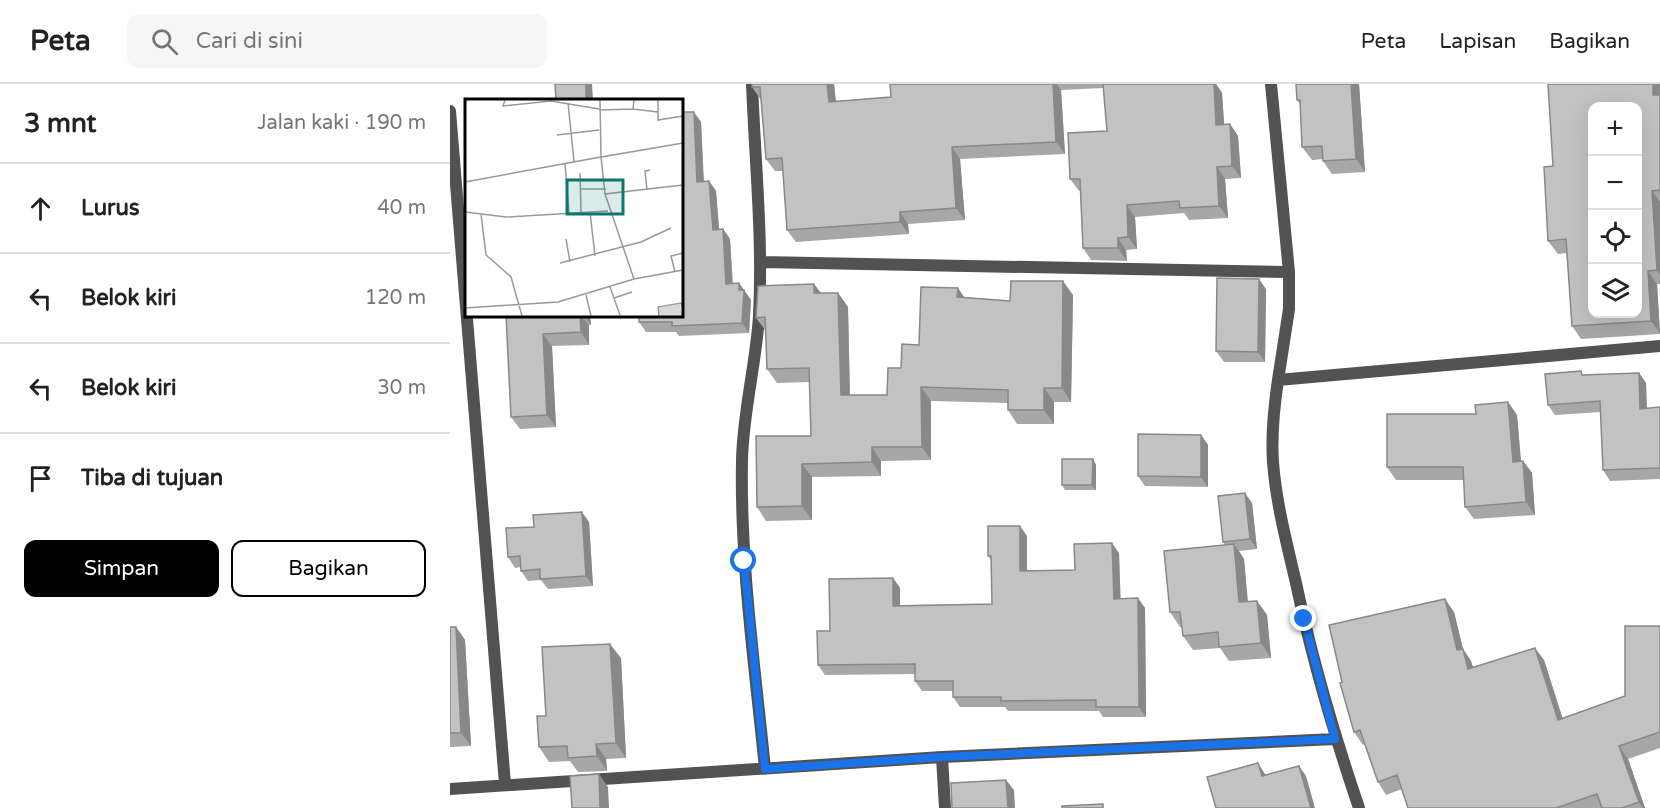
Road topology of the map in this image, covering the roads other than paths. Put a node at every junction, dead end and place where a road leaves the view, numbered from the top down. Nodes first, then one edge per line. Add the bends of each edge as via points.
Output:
1 (752, 84) edge
2 (1271, 84) edge
3 (450, 111) edge
4 (760, 262) junction
5 (1289, 272) junction
6 (465, 295) edge
7 (467, 316) edge
8 (1660, 346) edge
9 (1278, 380) junction
10 (1335, 739) junction
11 (942, 757) junction
12 (765, 769) junction
13 (505, 784) junction
14 (450, 789) edge
15 (945, 808) edge
16 (1359, 808) edge

1 - 4 street
2 - 5 street
3 - 6 street
4 - 5 street
4 - 12 street via 759,317 742,458 742,509
5 - 9 street via 1289,309
7 - 13 street
8 - 9 street
9 - 10 street via 1273,463 1280,508
10 - 11 street
10 - 16 street
11 - 12 street
11 - 15 street
12 - 13 street
13 - 14 street

